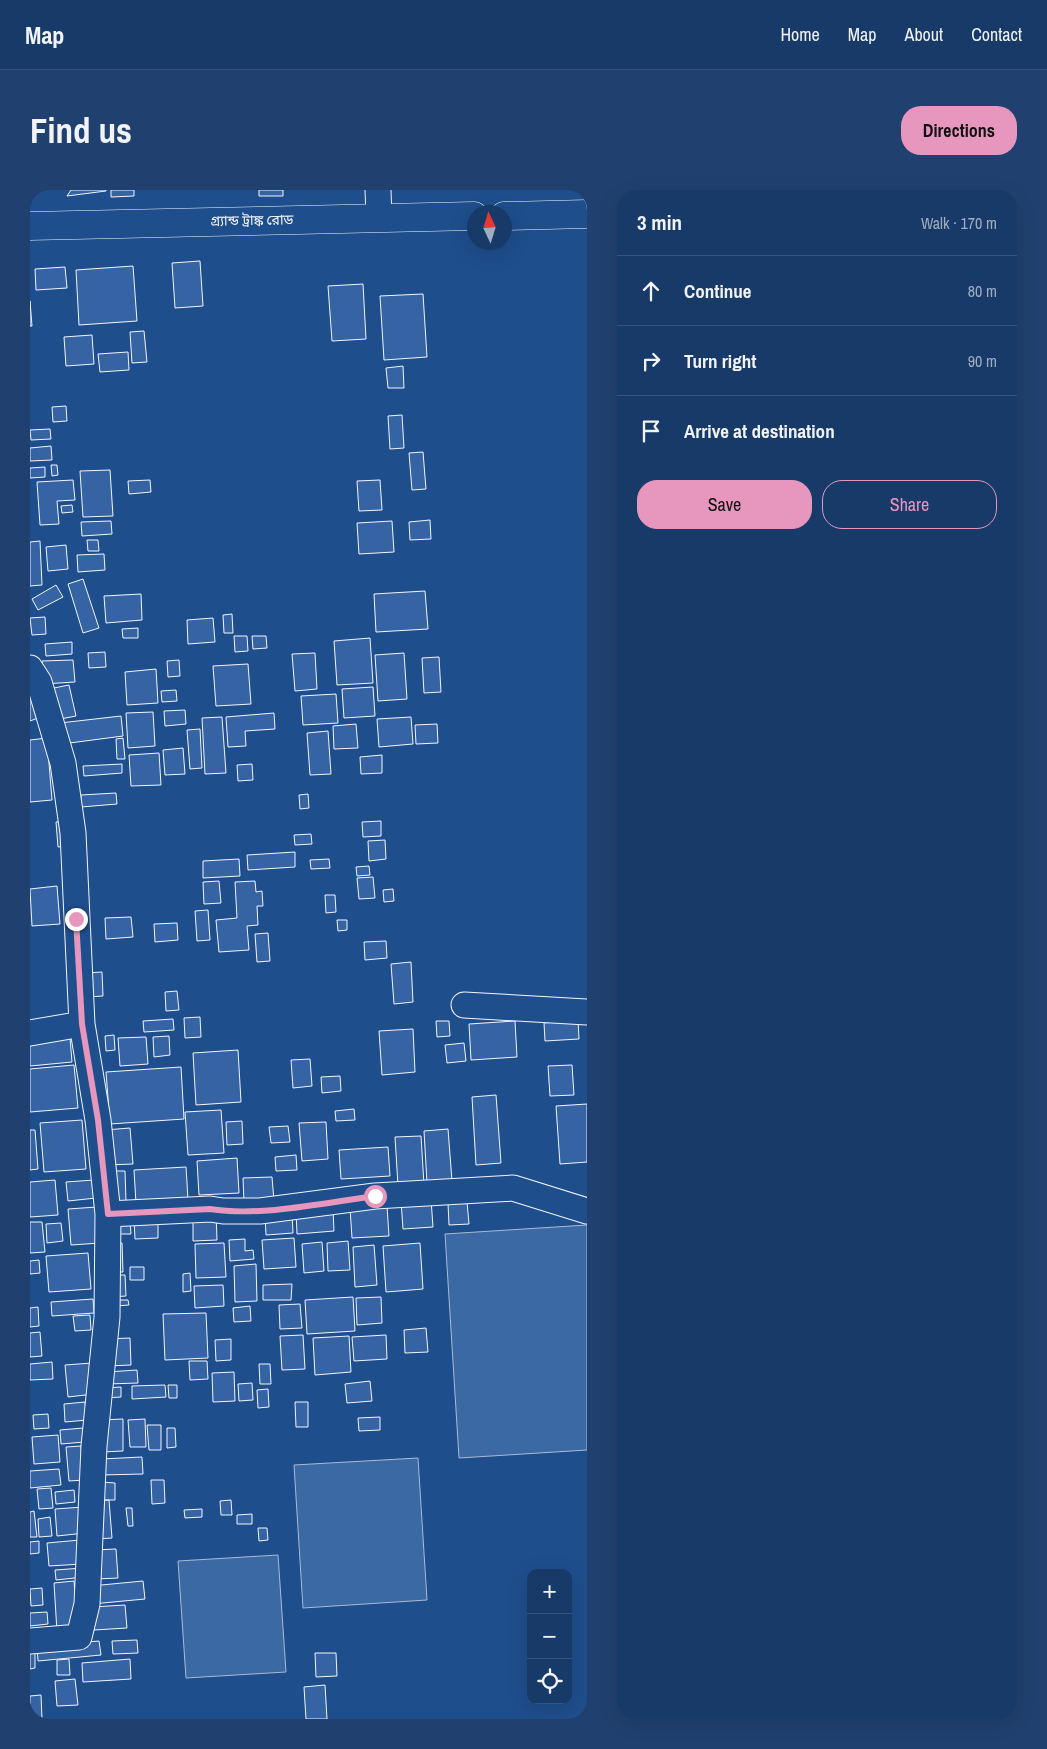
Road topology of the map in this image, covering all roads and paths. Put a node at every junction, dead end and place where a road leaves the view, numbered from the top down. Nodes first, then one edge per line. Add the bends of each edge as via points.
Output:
1 (378, 190) edge
2 (587, 214) edge
3 (467, 216) edge
4 (512, 216) edge
5 (379, 217) junction
6 (30, 226) edge
7 (30, 668) edge
8 (464, 1006) dead end
9 (587, 1012) edge
10 (82, 1024) junction
11 (30, 1032) edge
12 (587, 1212) edge
13 (108, 1214) junction
14 (30, 1641) edge

1 - 5 street
2 - 4 highway
3 - 5 highway, গ্র্যান্ড ট্রাঙ্ক রোড
5 - 6 highway, গ্র্যান্ড ট্রাঙ্ক রোড
7 - 10 street via 39,682 63,763 73,833
8 - 9 street
10 - 11 street
10 - 13 street via 98,1120
12 - 13 street via 514,1188 375,1196 260,1211 210,1209
13 - 14 street via 107,1316 94,1446 87,1604 79,1637

